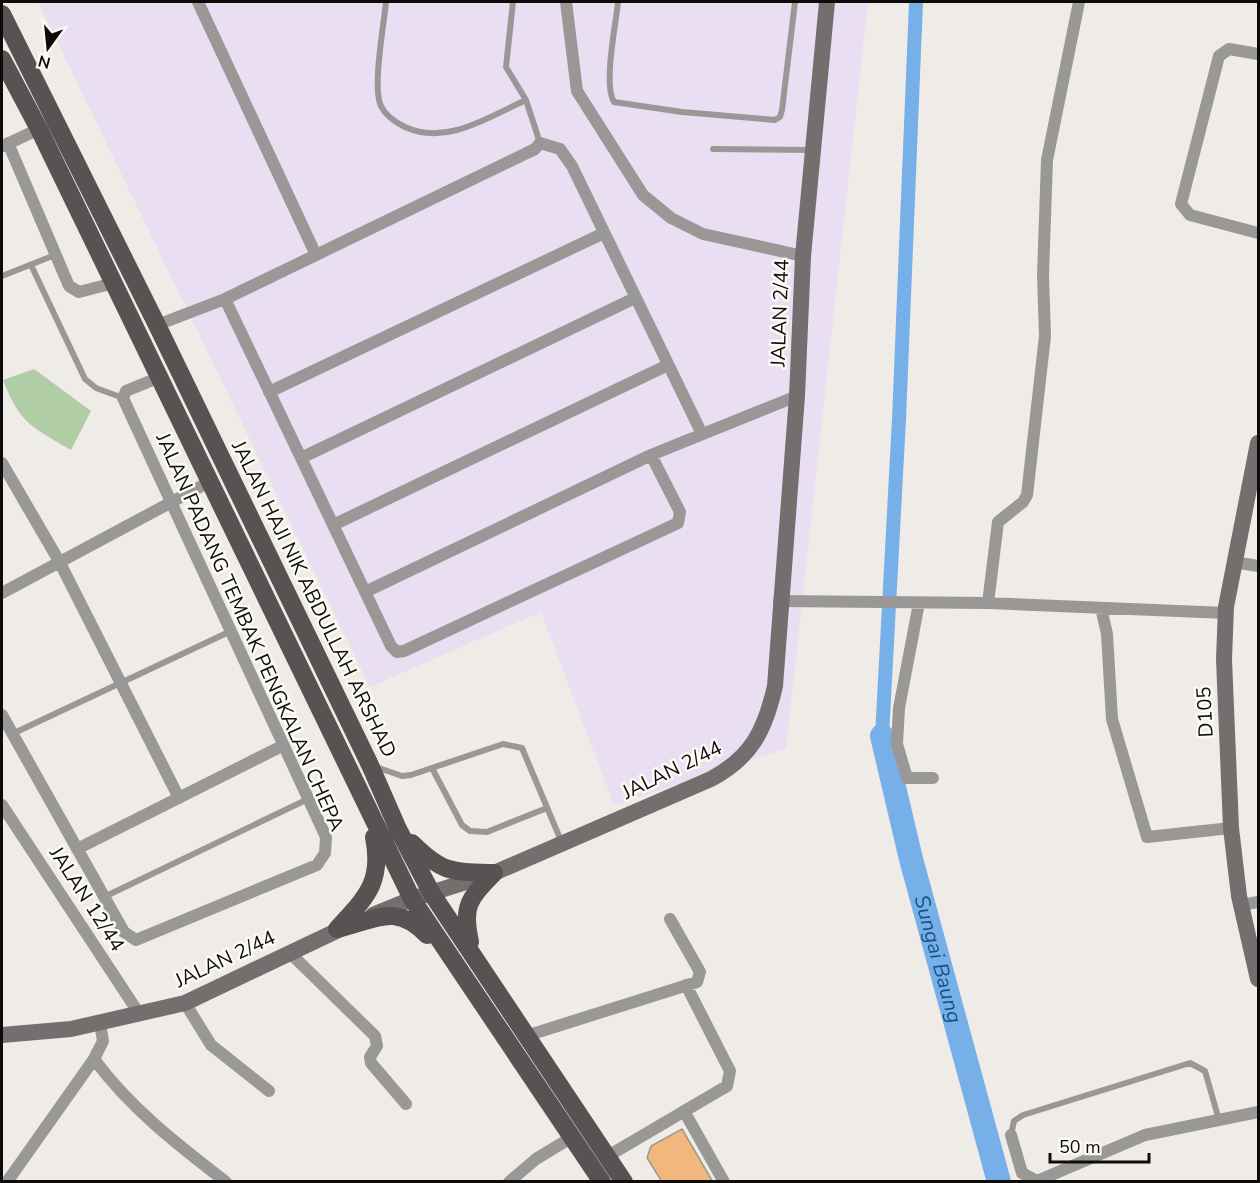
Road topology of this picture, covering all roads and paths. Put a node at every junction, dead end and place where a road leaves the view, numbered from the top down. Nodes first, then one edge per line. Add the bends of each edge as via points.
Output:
1 (198, 2) edge
2 (386, 2) edge
3 (513, 2) edge
4 (566, 2) edge
5 (618, 2) edge
6 (795, 2) edge
7 (827, 2) edge
8 (1079, 2) edge
9 (2, 14) edge
10 (1258, 54) edge
11 (2, 59) edge
12 (526, 100) junction
13 (39, 129) junction
14 (540, 143) junction
15 (5, 145) edge
16 (713, 149) dead end
17 (811, 150) junction
18 (1258, 232) edge
19 (604, 233) junction
20 (56, 255) junction
21 (316, 255) junction
22 (803, 256) junction
23 (31, 265) junction
24 (2, 276) edge
25 (114, 283) junction
26 (635, 298) junction
27 (225, 299) junction
28 (157, 325) junction
29 (668, 365) junction
30 (160, 377) junction
31 (269, 392) junction
32 (797, 396) junction
33 (123, 399) junction
34 (702, 434) junction
35 (1258, 443) edge
36 (651, 455) junction
37 (301, 458) junction
38 (2, 463) edge
39 (6, 479) edge
40 (209, 482) junction
41 (171, 502) junction
42 (333, 525) junction
43 (59, 561) junction
44 (1234, 561) junction
45 (1258, 566) edge
46 (365, 592) junction
47 (2, 593) edge
48 (779, 601) junction
49 (919, 603) junction
50 (988, 603) junction
51 (1101, 608) junction
52 (1226, 613) junction
53 (231, 631) junction
54 (121, 683) junction
55 (2, 715) edge
56 (12, 734) junction
57 (284, 745) junction
58 (370, 765) junction
59 (432, 768) junction
60 (933, 778) dead end
61 (179, 798) junction
62 (309, 799) junction
63 (2, 805) edge
64 (547, 808) junction
65 (369, 813) junction
66 (1231, 828) junction
67 (398, 829) junction
68 (562, 844) junction
69 (77, 849) junction
70 (494, 873) junction
71 (432, 894) junction
72 (104, 897) junction
73 (412, 899) junction
74 (1258, 902) edge
75 (1241, 905) junction
76 (670, 919) dead end
77 (337, 929) junction
78 (471, 950) junction
79 (290, 952) junction
80 (455, 964) junction
81 (1258, 979) edge
82 (686, 985) junction
83 (185, 1003) junction
84 (140, 1015) junction
85 (100, 1023) junction
86 (2, 1035) edge
87 (529, 1035) junction
88 (94, 1059) junction
89 (269, 1091) dead end
90 (406, 1104) dead end
91 (684, 1112) junction
92 (1258, 1112) edge
93 (1219, 1120) junction
94 (1011, 1135) joint
95 (573, 1136) junction
96 (608, 1156) junction
97 (7, 1182) edge
98 (226, 1182) edge
99 (509, 1182) edge
100 (602, 1182) edge
101 (624, 1182) edge
102 (724, 1182) edge

1 - 21 street
2 - 12 lane via 378,83 381,106 396,122 415,131 448,134
3 - 12 lane via 506,67
4 - 22 street via 577,91 643,195 671,218 703,234
5 - 6 lane via 610,81 614,102 775,120 782,110
7 - 17 street, JALAN 2/44
8 - 50 street via 1047,160 1042,275 1045,336 1027,495 998,522
9 - 28 main road, JALAN HAJI NIK ABDULLAH ARSHAD
10 - 18 street via 1229,49 1219,56 1181,204 1190,215
11 - 13 main road
12 - 14 lane
13 - 15 street
13 - 25 main road
14 - 19 street via 558,147 564,153
14 - 21 street via 535,149
15 - 20 street
16 - 17 lane
17 - 22 street, JALAN 2/44
19 - 26 street
19 - 31 street
20 - 23 lane
20 - 25 street via 73,290
21 - 27 street
22 - 32 street, JALAN 2/44
23 - 24 lane
23 - 33 lane via 85,379
25 - 30 main road
26 - 29 street
26 - 37 street
27 - 28 street
27 - 31 street
28 - 58 main road, JALAN HAJI NIK ABDULLAH ARSHAD
29 - 34 street
29 - 42 street
30 - 33 street via 126,391
30 - 40 main road
31 - 37 street
32 - 34 street
32 - 48 street, JALAN 2/44
33 - 41 street, JALAN PADANG TEMBAK PENGKALAN CHEPA
34 - 36 street
35 - 44 street, D105
36 - 46 street
36 - 46 street via 680,512 675,525 400,652 391,646
37 - 42 street
38 - 39 street
39 - 43 street
40 - 41 street
40 - 65 main road
41 - 43 street
41 - 53 street, JALAN PADANG TEMBAK PENGKALAN CHEPA
42 - 46 street
43 - 47 street
43 - 54 street
44 - 45 street
44 - 52 street, D105
48 - 49 street
48 - 68 street, JALAN 2/44 via 771,705 754,744 740,761 711,779
49 - 50 street
49 - 60 street via 899,708 897,744 907,778
50 - 51 street
51 - 52 street
51 - 66 street via 1107,634 1113,719 1147,837
52 - 66 street, D105 via 1224,659
53 - 54 lane
53 - 57 street, JALAN PADANG TEMBAK PENGKALAN CHEPA
54 - 56 lane
54 - 61 street
55 - 56 street, JALAN PADANG TEMBAK PENGKALAN CHEPA
56 - 69 street, JALAN PADANG TEMBAK PENGKALAN CHEPA
57 - 61 street
57 - 62 street, JALAN PADANG TEMBAK PENGKALAN CHEPA
58 - 59 lane via 402,776
58 - 67 main road, JALAN HAJI NIK ABDULLAH ARSHAD
59 - 64 lane via 462,825 470,831 487,832
59 - 64 lane via 502,744 513,744 522,748
61 - 69 street
62 - 72 lane
62 - 72 street, JALAN PADANG TEMBAK PENGKALAN CHEPA via 326,837 325,853 317,865 136,940 124,932
63 - 84 street, JALAN 12/44
64 - 68 lane
65 - 73 main road
65 - 77 main road via 377,873 367,896
66 - 75 street, D105
67 - 70 main road via 442,868
67 - 71 main road, JALAN HAJI NIK ABDULLAH ARSHAD
68 - 70 street, JALAN 2/44
69 - 72 street, JALAN PADANG TEMBAK PENGKALAN CHEPA
70 - 71 street, JALAN 2/44
70 - 78 main road via 468,903 465,921
71 - 73 street, JALAN 2/44
71 - 78 main road, JALAN HAJI NIK ABDULLAH ARSHAD
73 - 77 street, JALAN 2/44
73 - 80 main road
74 - 75 street
75 - 81 street, D105
76 - 82 street via 700,972 697,982
77 - 79 street, JALAN 2/44
77 - 80 main road via 389,915 406,917
78 - 87 main road, JALAN HAJI NIK ABDULLAH ARSHAD
79 - 83 street, JALAN 2/44
79 - 90 street via 375,1036 377,1046 370,1057 371,1064
80 - 95 main road
82 - 87 street
82 - 91 street via 730,1071 726,1086
83 - 84 street, JALAN 2/44
83 - 89 street via 212,1045
84 - 85 street, JALAN 2/44
85 - 86 street, JALAN 2/44
85 - 88 street via 103,1041
87 - 96 main road, JALAN HAJI NIK ABDULLAH ARSHAD
88 - 97 street
88 - 98 street via 113,1085 166,1136
91 - 96 street
91 - 102 street
92 - 93 street
93 - 94 street via 1145,1135 1037,1181 1022,1173
93 - 94 lane via 1205,1071 1190,1063 1023,1115 1014,1121
95 - 99 street
95 - 100 main road
96 - 101 main road, JALAN HAJI NIK ABDULLAH ARSHAD

